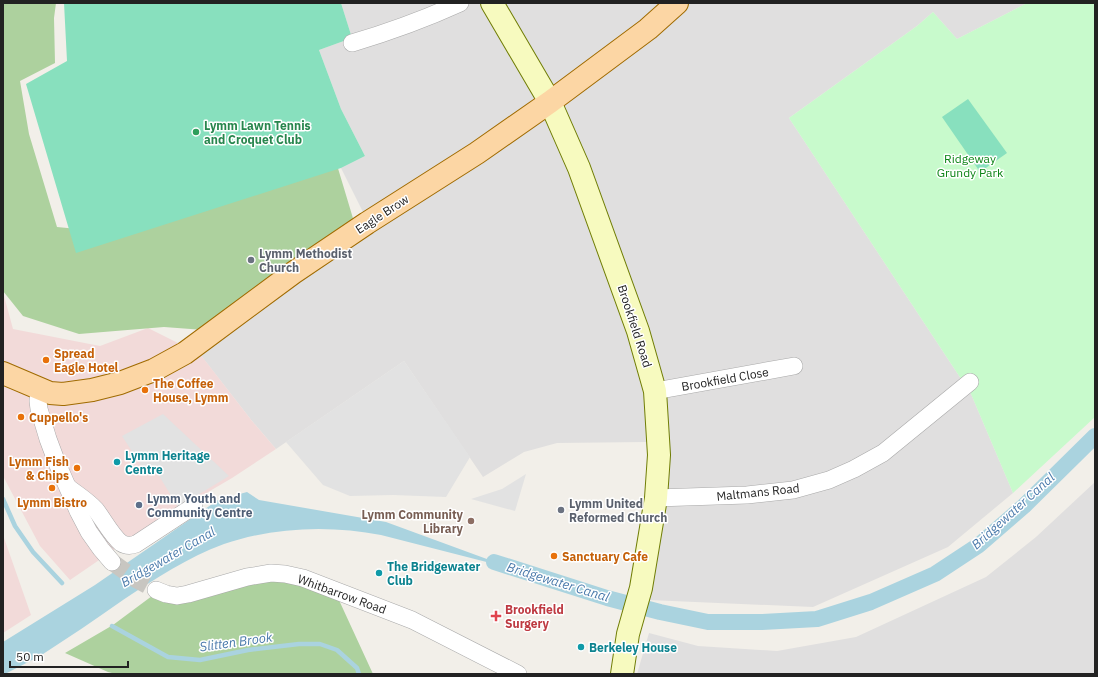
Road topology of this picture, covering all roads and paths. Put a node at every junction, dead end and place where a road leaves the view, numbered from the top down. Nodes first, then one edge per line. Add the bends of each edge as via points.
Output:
1 (460, 3) edge
2 (492, 3) edge
3 (677, 3) edge
4 (352, 43) dead end
5 (550, 102) junction
6 (794, 366) dead end
7 (3, 373) edge
8 (970, 382) dead end
9 (39, 389) junction
10 (655, 391) junction
11 (68, 488) junction
12 (656, 498) junction
13 (194, 506) dead end
14 (112, 562) tunnel mouth
15 (156, 590) tunnel mouth
16 (518, 674) edge
17 (622, 674) edge

1 - 4 street via 389,32
2 - 5 street, Brookfield Road
3 - 5 main road, Eagle Brow via 648,29
5 - 9 main road, Eagle Brow via 477,153 299,269 184,353 154,370 120,384 92,390 63,394
5 - 10 street, Brookfield Road via 580,168 638,331
6 - 10 street, Brookfield Close
7 - 9 main road, Eagle Brow
8 - 12 street, Maltmans Road via 883,452 829,480 793,490 747,495
9 - 11 street via 39,409
10 - 12 street, Brookfield Road via 659,454
11 - 13 street via 88,502 121,543 131,546
11 - 14 street via 89,532
12 - 17 street, Brookfield Road via 641,588 628,634
15 - 16 street, Whitbarrow Road via 177,596 247,577 285,574 303,578 412,620

